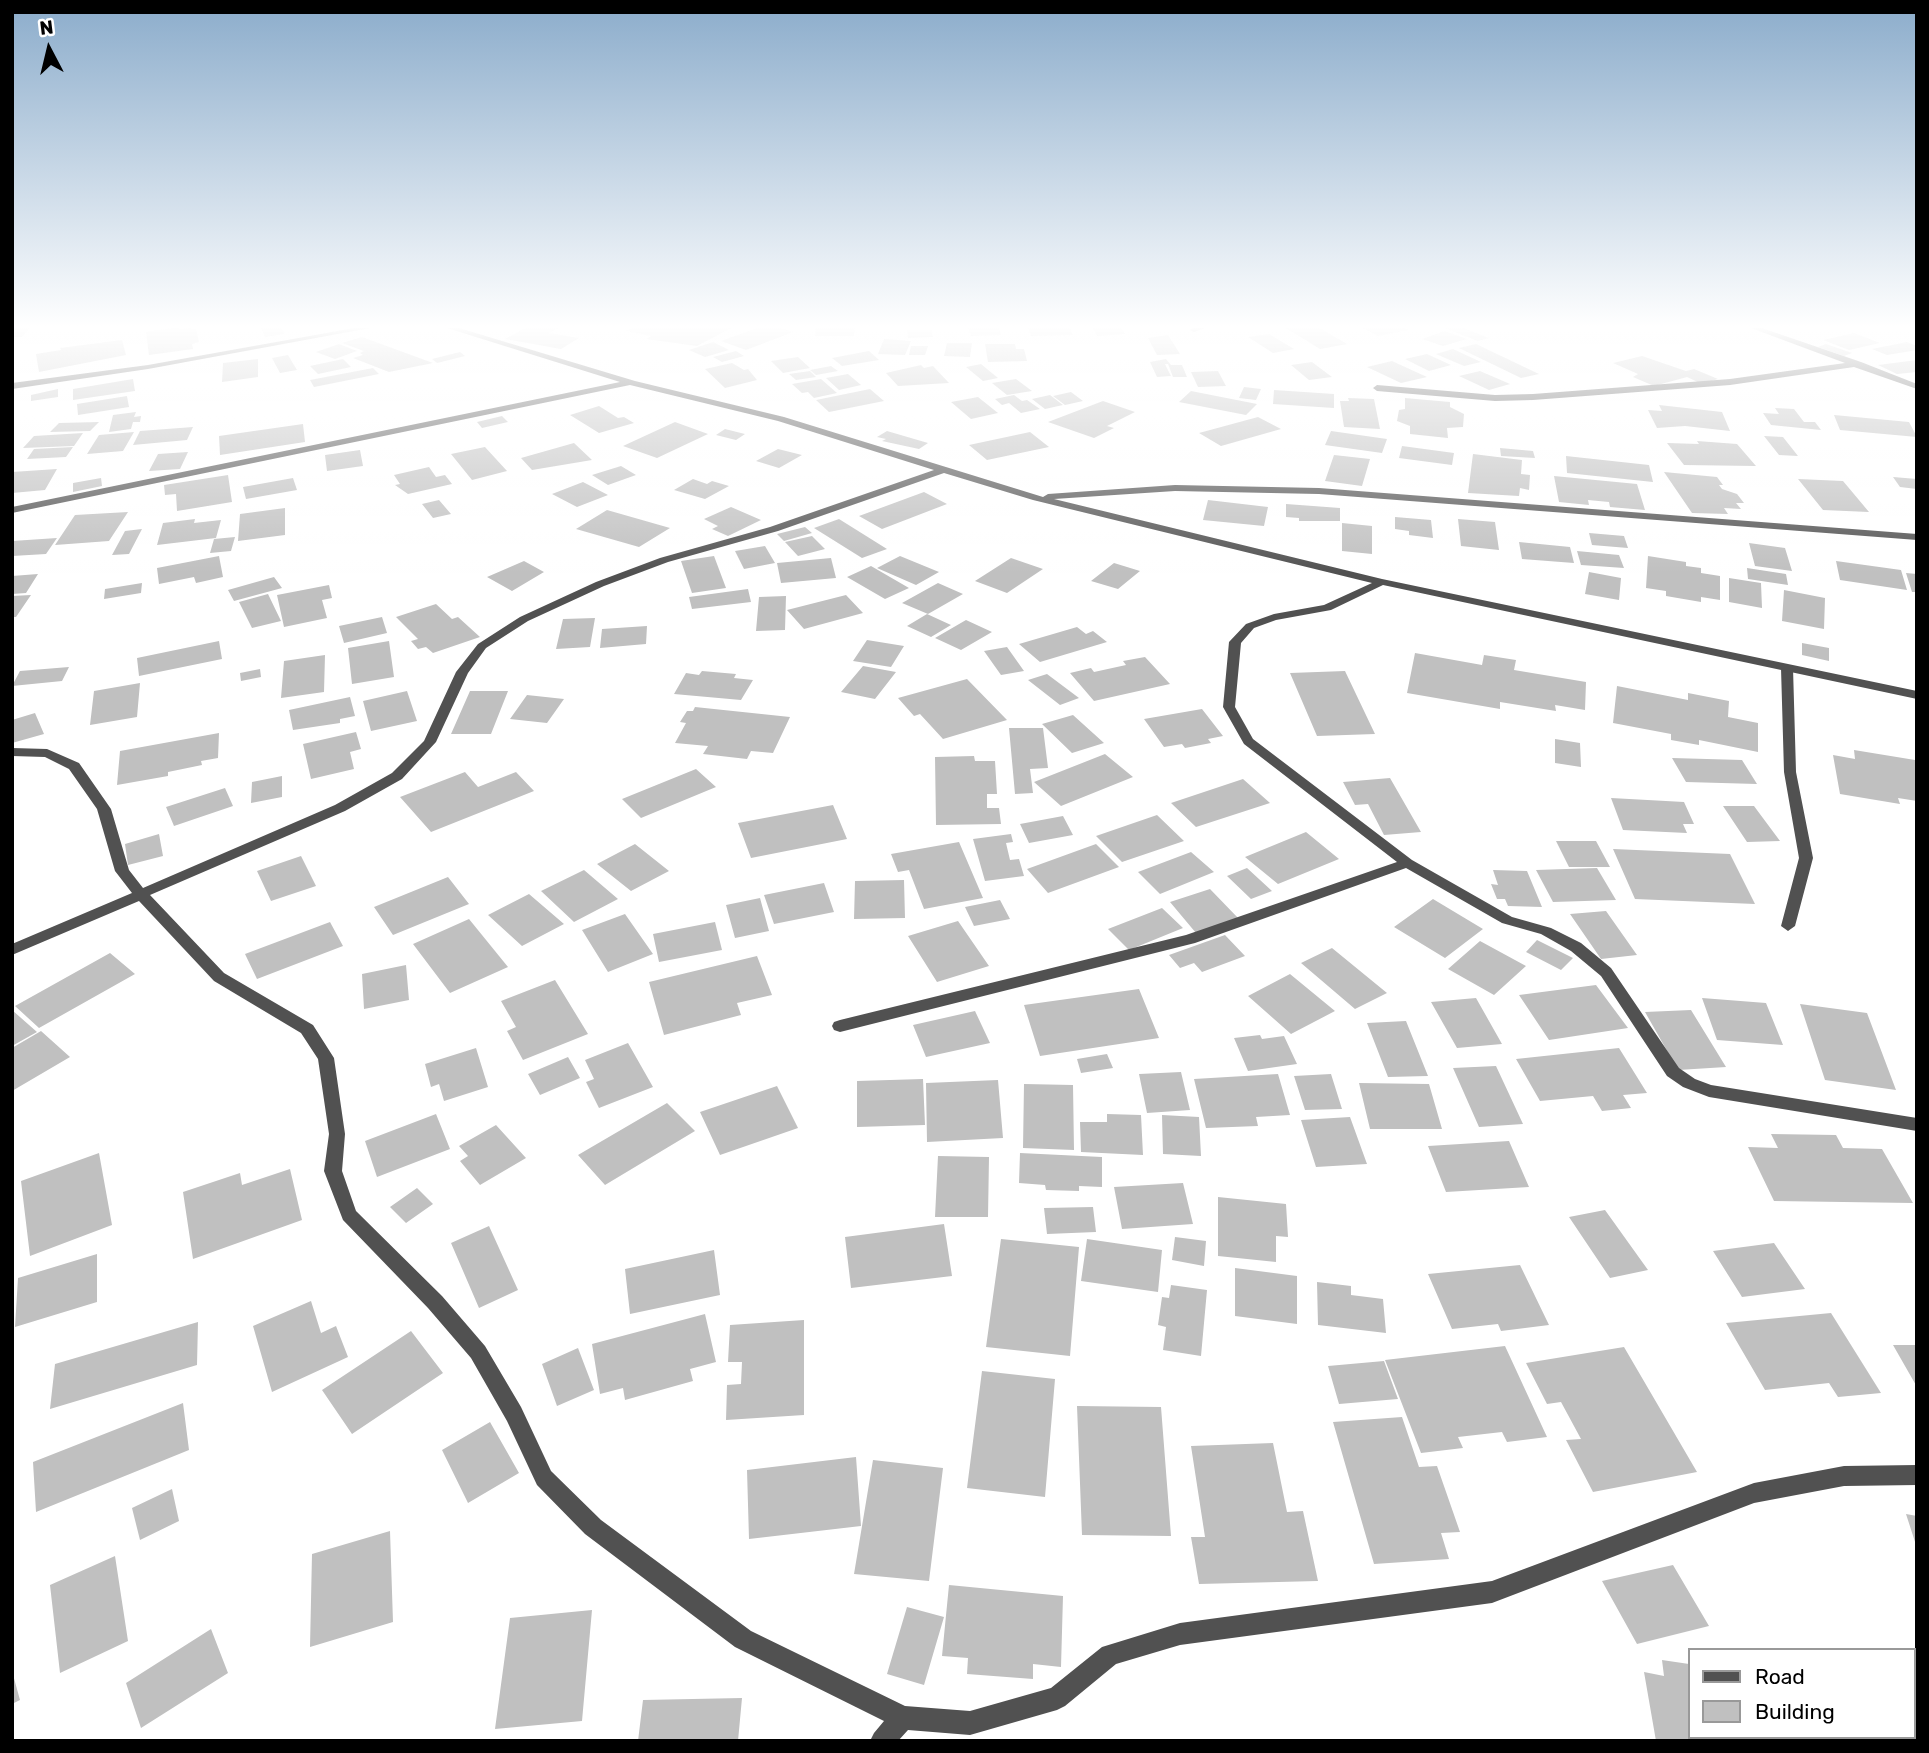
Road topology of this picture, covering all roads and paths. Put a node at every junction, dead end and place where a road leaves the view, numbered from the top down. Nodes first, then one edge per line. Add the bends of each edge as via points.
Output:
1 (501, 410) edge
2 (742, 410) edge
3 (942, 470) junction
4 (1036, 498) junction
5 (12, 510) edge
6 (1917, 537) edge
7 (1382, 582) junction
8 (1787, 668) junction
9 (1917, 695) edge
10 (12, 752) edge
11 (1407, 863) junction
12 (140, 893) junction
13 (1788, 926) dead end
14 (12, 950) edge
15 (840, 1026) dead end
16 (1917, 1125) edge
17 (1917, 1475) edge
18 (903, 1718) junction
19 (882, 1741) edge

1 - 5 street
2 - 3 street
3 - 4 street
3 - 12 street via 774,529 664,560 524,619 482,646 462,672 430,742 397,776 340,808
4 - 6 street via 1175,488 1319,491
4 - 7 street
7 - 8 street
7 - 11 street via 1327,608 1250,626 1235,642 1229,707 1248,741
8 - 9 street
8 - 13 street via 1790,772 1806,858
10 - 12 street via 47,753 74,766 104,809 121,871
11 - 15 street via 1190,939
11 - 16 street via 1507,920 1546,931 1576,947 1606,972 1673,1072 1689,1083 1709,1091
12 - 14 street
12 - 18 street via 219,977 307,1029 326,1058 337,1134 333,1171 349,1215 478,1352 544,1478 593,1527 743,1639
17 - 18 street via 1844,1476 1754,1493 1492,1592 1180,1633 1110,1655 1056,1698 970,1723
18 - 19 street

